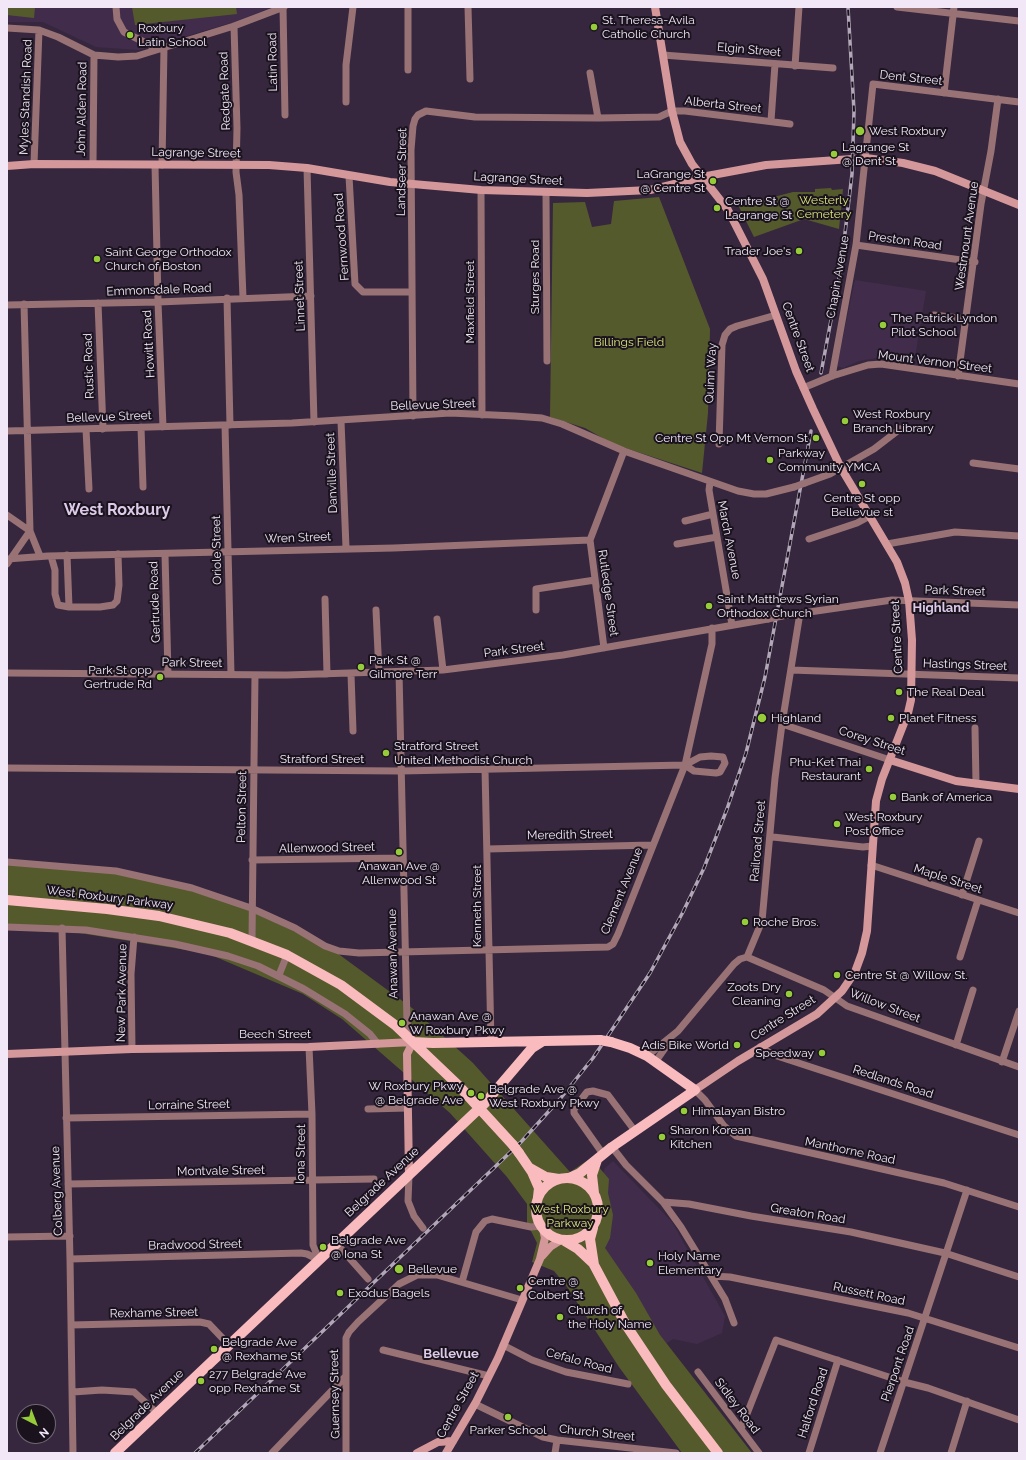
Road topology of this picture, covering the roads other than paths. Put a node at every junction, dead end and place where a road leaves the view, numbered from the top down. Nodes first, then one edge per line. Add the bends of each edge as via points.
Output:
1 (116, 7) edge
2 (284, 7) edge
3 (353, 7) edge
4 (408, 7) edge
5 (468, 7) edge
6 (656, 7) edge
7 (799, 7) edge
8 (897, 7) edge
9 (954, 10) edge
10 (1019, 21) edge
11 (234, 26) junction
12 (7, 28) edge
13 (39, 30) junction
14 (161, 48) junction
15 (94, 55) junction
16 (663, 55) junction
17 (775, 64) junction
18 (795, 66) junction
19 (833, 68) dead end
20 (408, 70) dead end
21 (590, 73) dead end
22 (470, 79) dead end
23 (944, 93) junction
24 (998, 99) junction
25 (346, 102) dead end
26 (1019, 102) edge
27 (672, 111) junction
28 (286, 115) dead end
29 (598, 118) junction
30 (771, 121) junction
31 (790, 124) dead end
32 (866, 158) junction
33 (34, 164) junction
34 (93, 164) junction
35 (159, 165) junction
36 (237, 165) junction
37 (7, 166) edge
38 (308, 168) junction
39 (349, 176) junction
40 (702, 177) junction
41 (412, 184) junction
42 (480, 190) junction
43 (983, 190) junction
44 (546, 193) junction
45 (1019, 205) edge
46 (856, 245) junction
47 (975, 262) junction
48 (412, 292) junction
49 (311, 296) junction
50 (227, 298) junction
51 (243, 298) junction
52 (158, 302) junction
53 (98, 303) junction
54 (24, 304) junction
55 (7, 305) edge
56 (776, 315) junction
57 (934, 315) dead end
58 (966, 319) junction
59 (547, 361) dead end
60 (832, 376) junction
61 (958, 376) junction
62 (1019, 384) edge
63 (803, 388) junction
64 (482, 415) junction
65 (413, 416) junction
66 (341, 421) junction
67 (314, 422) junction
68 (228, 425) junction
69 (163, 427) junction
70 (141, 428) junction
71 (86, 429) junction
72 (103, 429) junction
73 (900, 429) dead end
74 (27, 430) junction
75 (7, 431) edge
76 (719, 444) dead end
77 (624, 451) junction
78 (973, 463) dead end
79 (841, 468) junction
80 (1019, 469) edge
81 (710, 482) junction
82 (143, 487) dead end
83 (89, 489) dead end
84 (713, 514) junction
85 (7, 515) edge
86 (870, 516) junction
87 (685, 521) dead end
88 (30, 531) junction
89 (1019, 536) edge
90 (717, 537) junction
91 (808, 539) dead end
92 (590, 540) junction
93 (677, 544) dead end
94 (887, 544) junction
95 (346, 548) junction
96 (228, 552) junction
97 (118, 554) junction
98 (165, 554) junction
99 (40, 556) junction
100 (51, 556) junction
101 (67, 556) junction
102 (9, 561) edge
103 (595, 580) junction
104 (325, 599) dead end
105 (909, 601) junction
106 (1019, 605) edge
107 (69, 607) junction
108 (376, 610) dead end
109 (536, 610) dead end
110 (800, 613) junction
111 (437, 619) dead end
112 (732, 625) junction
113 (712, 628) junction
114 (604, 648) junction
115 (443, 670) junction
116 (791, 670) junction
117 (7, 672) edge
118 (400, 672) junction
119 (379, 673) junction
120 (168, 674) junction
121 (231, 674) junction
122 (327, 674) junction
123 (351, 674) junction
124 (913, 674) junction
125 (254, 675) junction
126 (1019, 678) edge
127 (782, 724) junction
128 (975, 728) dead end
129 (353, 731) dead end
130 (890, 760) junction
131 (685, 765) junction
132 (7, 768) edge
133 (254, 770) junction
134 (486, 770) junction
135 (401, 771) junction
136 (976, 784) junction
137 (1019, 789) edge
138 (774, 837) dead end
139 (979, 842) dead end
140 (652, 845) junction
141 (872, 846) junction
142 (488, 849) junction
143 (403, 858) junction
144 (252, 860) junction
145 (7, 862) edge
146 (871, 865) junction
147 (962, 895) junction
148 (7, 900) edge
149 (978, 900) junction
150 (251, 908) junction
151 (1019, 913) edge
152 (7, 927) edge
153 (62, 928) junction
154 (134, 937) junction
155 (252, 940) junction
156 (488, 950) junction
157 (339, 951) joint
158 (405, 951) junction
159 (287, 955) junction
160 (960, 957) dead end
161 (747, 958) junction
162 (279, 975) junction
163 (973, 990) dead end
164 (836, 998) junction
165 (1019, 1011) edge
166 (673, 1036) junction
167 (543, 1041) junction
168 (413, 1042) junction
169 (491, 1042) junction
170 (378, 1044) junction
171 (956, 1045) junction
172 (309, 1047) junction
173 (760, 1047) junction
174 (132, 1049) junction
175 (65, 1052) junction
176 (7, 1054) edge
177 (647, 1056) junction
178 (656, 1061) junction
179 (1002, 1062) junction
180 (1019, 1067) edge
181 (695, 1090) junction
182 (408, 1108) junction
183 (479, 1108) junction
184 (368, 1109) dead end
185 (312, 1114) junction
186 (66, 1118) junction
187 (635, 1131) junction
188 (1019, 1135) edge
189 (612, 1147) junction
190 (600, 1157) junction
191 (530, 1168) junction
192 (409, 1174) junction
193 (564, 1178) junction
194 (374, 1179) dead end
195 (312, 1181) junction
196 (68, 1184) junction
197 (967, 1190) junction
198 (594, 1193) junction
199 (538, 1197) junction
200 (663, 1202) junction
201 (1019, 1207) edge
202 (594, 1226) junction
203 (422, 1228) dead end
204 (542, 1228) junction
205 (70, 1236) junction
206 (7, 1237) edge
207 (562, 1240) junction
208 (336, 1243) junction
209 (945, 1253) junction
210 (70, 1259) junction
211 (540, 1259) junction
212 (319, 1260) junction
213 (594, 1265) junction
214 (712, 1276) junction
215 (366, 1278) dead end
216 (1019, 1278) edge
217 (462, 1282) junction
218 (522, 1300) junction
219 (925, 1318) junction
220 (734, 1323) dead end
221 (70, 1325) junction
222 (229, 1345) junction
223 (503, 1345) junction
224 (1019, 1348) edge
225 (383, 1350) dead end
226 (838, 1360) junction
227 (698, 1372) dead end
228 (489, 1376) junction
229 (345, 1377) junction
230 (904, 1382) junction
231 (628, 1384) dead end
232 (73, 1392) junction
233 (968, 1401) junction
234 (475, 1404) junction
235 (156, 1414) junction
236 (1019, 1420) edge
237 (741, 1429) junction
238 (557, 1440) junction
239 (453, 1441) junction
240 (73, 1453) edge
241 (115, 1453) edge
242 (272, 1453) edge
243 (346, 1453) edge
244 (417, 1453) edge
245 (446, 1453) edge
246 (555, 1453) edge
247 (676, 1453) edge
248 (718, 1453) edge
249 (759, 1453) edge
250 (809, 1453) edge
251 (880, 1453) edge
252 (951, 1453) edge

1 - 14 street via 117,19 124,32
2 - 11 street
2 - 28 street, Latin Road
3 - 25 street via 346,65
4 - 20 street
5 - 22 street
6 - 16 main road, Centre Street
7 - 18 street
8 - 9 street
9 - 10 street
9 - 23 street
11 - 14 street
11 - 36 street, Redgate Road
12 - 13 street
13 - 15 street
13 - 33 street, Myles Standish Road
14 - 15 street via 138,56
14 - 35 street, Howitt Road
15 - 34 street, John Alden Road
16 - 17 street, Elgin Street
16 - 27 main road, Centre Street
17 - 18 street, Elgin Street
17 - 30 street, Alberta Street
18 - 19 street, Elgin Street
21 - 29 street
23 - 24 street, Dent Street
23 - 32 street, Dent Street via 873,84
24 - 26 street, Dent Street
24 - 43 street, Westmount Avenue
27 - 29 street, Landseer Street via 659,117
27 - 30 street, Alberta Street
27 - 40 main road, Centre Street via 684,149
29 - 41 street, Landseer Street via 475,117 426,111 415,119 411,150
30 - 31 street, Alberta Street
32 - 40 main road, Lagrange Street via 766,164
32 - 43 main road, Lagrange Street via 924,168
32 - 46 street, Chapin Avenue
33 - 34 main road, Lagrange Street
33 - 37 main road, Lagrange Street
34 - 35 main road, Lagrange Street
35 - 36 main road, Lagrange Street
35 - 52 street, Howitt Road
36 - 38 main road, Lagrange Street
36 - 51 street, Redgate Road
38 - 39 main road, Lagrange Street
38 - 49 street, Linnet Street
39 - 41 main road, Lagrange Street
39 - 48 street, Fernwood Road via 355,284 363,292
40 - 44 main road, Lagrange Street via 650,190
40 - 56 main road, Centre Street via 728,210 763,279
41 - 42 main road, Lagrange Street
41 - 48 street, Landseer Street
42 - 44 main road, Lagrange Street
42 - 64 street, Maxfield Street
43 - 45 main road, Lagrange Street
43 - 47 street, Westmount Avenue
44 - 59 street, Sturges Road
46 - 47 street, Preston Road
46 - 60 street, Chapin Avenue
47 - 58 street, Westmount Avenue
48 - 65 street, Landseer Street
49 - 51 street, Emmonsdale Road
49 - 67 street, Linnet Street
50 - 51 street, Emmonsdale Road
50 - 52 street, Emmonsdale Road
50 - 68 street, Oriole Street
52 - 53 street, Emmonsdale Road
52 - 69 street, Howitt Road
53 - 54 street, Emmonsdale Road
53 - 72 street, Rustic Road
54 - 55 street, Emmonsdale Road
54 - 74 street
56 - 63 main road, Centre Street
56 - 76 street, Quinn Way via 737,326 724,335
57 - 58 street
58 - 61 street, Westmount Avenue
60 - 61 street, Mount Vernon Street via 868,365 881,364
60 - 63 street, Mount Vernon Street
61 - 62 street, Mount Vernon Street
63 - 79 main road, Centre Street
64 - 65 street, Bellevue Street via 450,413
64 - 77 street, Bellevue Street via 542,418
65 - 66 street, Bellevue Street
66 - 67 street, Bellevue Street
66 - 95 street, Danville Street
67 - 68 street, Bellevue Street
68 - 69 street, Bellevue Street
68 - 96 street, Oriole Street
69 - 70 street, Bellevue Street
70 - 72 street, Bellevue Street
70 - 82 street
71 - 72 street, Bellevue Street
71 - 74 street, Bellevue Street
71 - 83 street
73 - 79 street, Bellevue Street via 874,449
74 - 75 street, Bellevue Street
74 - 88 street
77 - 81 street, Bellevue Street
77 - 92 street, Rutledge Street
78 - 80 street
79 - 81 street, Bellevue Street, bridge via 805,483 766,494 754,494
79 - 86 main road, Centre Street
81 - 84 street, March Avenue
84 - 87 street
84 - 90 street, March Avenue
85 - 88 street
86 - 91 street via 857,523
86 - 94 main road, Centre Street
88 - 99 street
88 - 102 street
89 - 94 street via 954,532
90 - 93 street
90 - 112 street, March Avenue
92 - 95 street, Wren Street
92 - 103 street, Rutledge Street
94 - 105 main road, Centre Street via 900,569
95 - 96 street, Wren Street
96 - 98 street, Wren Street
96 - 121 street, Oriole Street
97 - 98 street, Wren Street
97 - 101 street, Wren Street
97 - 107 street via 117,601 113,605 100,607
98 - 120 street, Gertrude Road
99 - 100 street, Wren Street
99 - 102 street, Wren Street
100 - 101 street, Wren Street
100 - 107 street via 55,570 56,602 61,607
101 - 107 street
103 - 109 street via 536,589
103 - 114 street, Rutledge Street
104 - 122 street
105 - 106 street, Park Street
105 - 110 street, Park Street via 892,600
105 - 124 main road, Centre Street
108 - 119 street
110 - 112 street, Park Street, bridge
110 - 116 street
111 - 115 street
112 - 113 street, Park Street
113 - 114 street, Park Street
113 - 131 street, Clement Avenue via 712,644
114 - 115 street, Park Street
115 - 118 street, Park Street
116 - 124 street, Hastings Street
116 - 127 street
117 - 120 street, Park Street
118 - 119 street, Park Street
118 - 135 street, Anawan Avenue
119 - 123 street, Park Street
120 - 121 street, Park Street
121 - 125 street, Park Street
122 - 123 street, Park Street
122 - 125 street, Park Street
123 - 129 street
124 - 126 street, Hastings Street
124 - 130 main road, Centre Street via 908,713
125 - 133 street, Pelton Street
127 - 130 street, Corey Street
127 - 161 street, Railroad Street via 762,921
128 - 136 street
130 - 136 main road, Corey Street via 945,778
130 - 141 main road, Centre Street via 876,801
131 - 131 street, Stratford Street via 700,757 723,757 724,763 720,772 716,773 694,771
131 - 134 street, Stratford Street
131 - 140 street, Clement Avenue
132 - 133 street, Stratford Street
133 - 135 street, Stratford Street
133 - 144 street, Pelton Street
134 - 135 street, Stratford Street
134 - 142 street, Kenneth Street
135 - 143 street, Anawan Avenue
136 - 137 main road, Corey Street
138 - 141 street
139 - 147 street
140 - 142 street, Meredith Street
140 - 156 street, Clement Avenue via 613,944 598,948
141 - 146 main road, Centre Street
142 - 156 street, Kenneth Street
143 - 144 street, Allenwood Street
143 - 158 street, Anawan Avenue
144 - 150 street, Pelton Street
145 - 150 street, West Roxbury Parkway via 116,871 192,888
146 - 147 street, Maple Street
146 - 164 main road, Centre Street via 868,925 864,946 855,972
147 - 149 street, Maple Street
148 - 155 main road, West Roxbury Parkway via 158,916 210,927
149 - 151 street, Maple Street
149 - 160 street
150 - 155 street, Pelton Street
150 - 157 street, West Roxbury Parkway
152 - 153 street
153 - 154 street
153 - 175 street, Colberg Avenue
154 - 162 street via 228,956
154 - 174 street, New Park Avenue via 131,974
155 - 159 main road, West Roxbury Parkway
156 - 158 street, Clement Avenue
156 - 169 street, Kenneth Street
157 - 158 street, Clement Avenue
158 - 168 street, Anawan Avenue via 407,1023
159 - 162 street
159 - 168 main road, West Roxbury Parkway via 347,988
161 - 164 street, Willow Street
161 - 166 street via 737,961 730,968
162 - 170 street via 345,1014 370,1034
163 - 171 street
164 - 171 street, Willow Street via 848,1006
164 - 173 main road, Centre Street via 814,1016
165 - 179 street
166 - 177 street
166 - 178 street
167 - 169 main road, Beech Street
167 - 177 main road, bridge via 600,1040 630,1048
167 - 183 main road, Belgrade Avenue via 529,1051 502,1085
168 - 169 main road, Beech Street
168 - 170 main road, Beech Street
168 - 182 main road via 407,1054
168 - 183 main road, West Roxbury Parkway
170 - 172 main road, Beech Street
171 - 179 street, Willow Street
172 - 174 main road, Beech Street
172 - 185 street, Iona Street
173 - 181 main road, Centre Street
173 - 188 street, Redlands Road via 774,1055
174 - 175 main road, Beech Street
175 - 176 main road, Beech Street
175 - 186 street, Colberg Avenue
177 - 178 main road
178 - 181 main road
179 - 180 street, Willow Street
181 - 187 main road, Centre Street
181 - 197 street, Manthorne Road via 730,1133 736,1136
182 - 184 street
182 - 192 main road
183 - 191 main road, West Roxbury Parkway
183 - 192 main road, Belgrade Avenue
185 - 186 street, Lorraine Street
185 - 195 street, Iona Street
186 - 196 street, Colberg Avenue
187 - 189 main road, Centre Street
187 - 190 street via 608,1095 587,1092 574,1109 574,1113
189 - 190 main road, Centre Street
189 - 200 street via 626,1166
190 - 193 main road, Centre Street via 580,1173
190 - 198 main road via 592,1171
191 - 193 main road, West Roxbury Parkway via 543,1176
191 - 199 main road, West Roxbury Parkway via 539,1188
192 - 203 street via 408,1202
192 - 208 main road, Belgrade Avenue
193 - 198 main road via 582,1181
193 - 199 main road via 548,1184
194 - 195 street, Montvale Street
195 - 196 street, Montvale Street
195 - 212 street, Iona Street via 313,1245
196 - 205 street, Colberg Avenue
197 - 201 street, Manthorne Road
197 - 209 street, Pierpont Road
198 - 202 main road via 599,1207
199 - 204 main road via 536,1212
200 - 209 street, Greaton Road via 689,1204 758,1218 851,1232
200 - 214 street
202 - 207 main road via 580,1238
202 - 213 main road via 590,1239
204 - 207 main road via 553,1237
204 - 211 main road, Centre Street via 545,1238
204 - 217 street via 492,1219 485,1222 476,1232
205 - 206 street
205 - 210 street, Colberg Avenue
207 - 211 main road, Centre Street via 550,1247
207 - 213 main road via 578,1249
208 - 212 main road, Belgrade Avenue
208 - 215 street
209 - 216 street, Greaton Road
209 - 219 street, Pierpont Road
210 - 212 street, Bradwood Street via 301,1253
210 - 221 street, Colberg Avenue
211 - 218 main road, Centre Street
212 - 222 main road, Belgrade Avenue
213 - 248 main road via 626,1325 666,1385
214 - 219 street, Russett Road via 730,1277
214 - 220 street via 726,1299
217 - 218 street, Guernsey Street
217 - 229 street, Guernsey Street via 422,1274 399,1284 349,1332 345,1344
218 - 223 main road, Centre Street
219 - 224 street, Russett Road
219 - 230 street, Pierpont Road
221 - 222 street, Rexhame Street via 200,1322 209,1324
221 - 232 street, Colberg Avenue
222 - 235 main road, Belgrade Avenue
223 - 228 main road, Centre Street
223 - 231 street, Cefalo Road via 532,1360 566,1372
225 - 228 street
226 - 230 street
226 - 237 street via 776,1340
226 - 250 street, Halford Road
227 - 237 street, Sidley Road
228 - 234 main road, Centre Street
229 - 242 street
229 - 243 street, Guernsey Street
230 - 233 street
230 - 251 street, Pierpont Road
232 - 235 street via 134,1392
232 - 240 street, Colberg Avenue
233 - 236 street
233 - 252 street
234 - 238 street, Church Street via 543,1437
234 - 239 main road, Centre Street
235 - 241 main road, Belgrade Avenue
237 - 249 street, Sidley Road
238 - 246 street
238 - 247 street, Church Street
239 - 244 main road via 438,1442
239 - 245 main road, Centre Street

